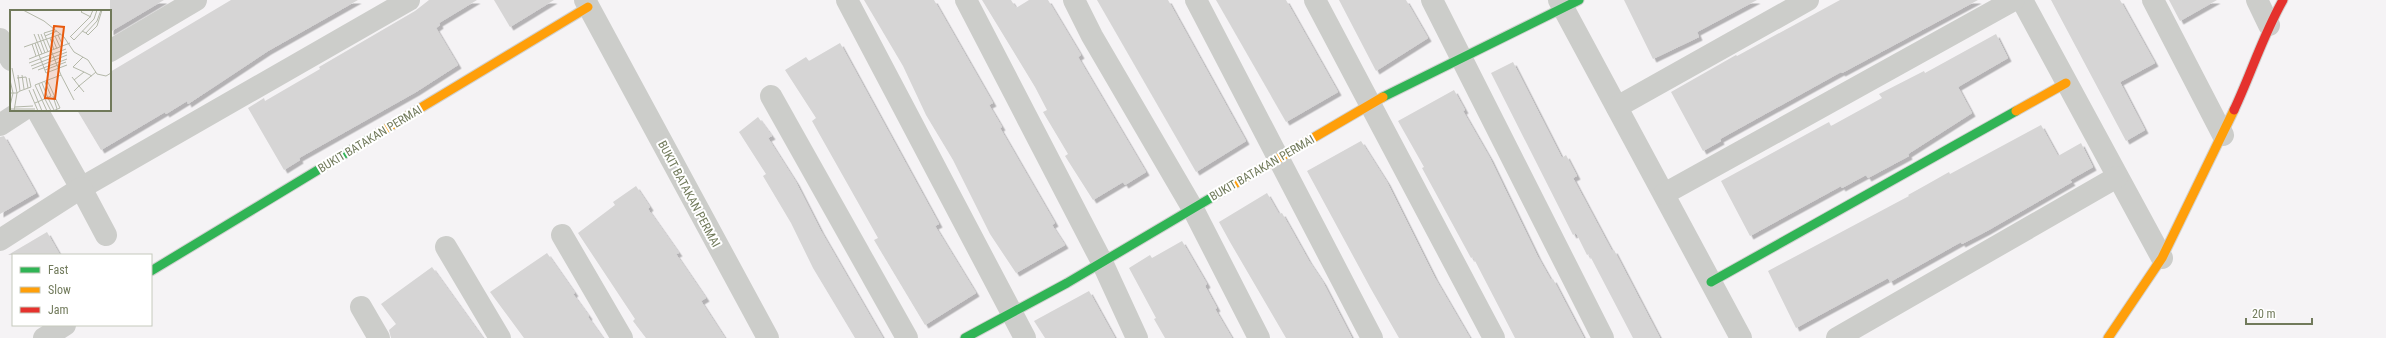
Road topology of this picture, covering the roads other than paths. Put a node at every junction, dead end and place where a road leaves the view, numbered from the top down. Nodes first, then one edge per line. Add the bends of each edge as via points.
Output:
1 (196, 0) edge
2 (409, 0) edge
3 (847, 0) edge
4 (966, 0) edge
5 (1074, 0) edge
6 (1196, 0) edge
7 (1315, 0) edge
8 (1432, 0) edge
9 (1808, 0) edge
10 (2014, 0) edge
11 (2022, 0) edge
12 (2153, 0) edge
13 (2257, 0) edge
14 (2283, 0) edge
15 (587, 3) edge
16 (1567, 3) edge
17 (2269, 25) junction
18 (0, 39) edge
19 (111, 50) edge
20 (10, 58) edge
21 (1462, 58) junction
22 (2066, 83) junction
23 (771, 96) dead end
24 (1369, 105) junction
25 (1617, 107) junction
26 (21, 111) edge
27 (38, 111) edge
28 (0, 125) edge
29 (2223, 135) junction
30 (1278, 160) junction
31 (2117, 177) junction
32 (81, 188) junction
33 (1664, 194) junction
34 (1193, 209) junction
35 (106, 235) dead end
36 (562, 235) dead end
37 (0, 240) edge
38 (446, 247) dead end
39 (2162, 258) junction
40 (1102, 262) junction
41 (152, 270) edge
42 (1711, 282) junction
43 (361, 307) dead end
44 (1012, 314) junction
45 (63, 326) edge
46 (44, 338) edge
47 (379, 338) edge
48 (500, 338) edge
49 (622, 338) edge
50 (768, 338) edge
51 (907, 338) edge
52 (965, 338) edge
53 (1025, 338) edge
54 (1137, 338) edge
55 (1259, 338) edge
56 (1372, 338) edge
57 (1494, 338) edge
58 (1603, 338) edge
59 (1741, 338) edge
60 (1837, 338) edge
61 (2108, 338) edge

1 - 19 street
2 - 32 street
3 - 44 street
4 - 40 street
5 - 34 street via 1092,36
6 - 30 street
7 - 24 street
8 - 21 street
9 - 25 street
10 - 33 street
11 - 22 street
12 - 29 street
13 - 17 street
14 - 17 street
15 - 41 street, BUKIT BATAKAN PERMAI
15 - 50 street, BUKIT BATAKAN PERMAI
16 - 21 street, BUKIT BATAKAN PERMAI
16 - 25 street
17 - 29 street via 2253,69
18 - 20 street
21 - 24 street, BUKIT BATAKAN PERMAI
21 - 58 street
22 - 31 street
22 - 42 street
23 - 51 street
24 - 30 street, BUKIT BATAKAN PERMAI
24 - 57 street
25 - 33 street
26 - 28 street
27 - 32 street
29 - 39 street
30 - 34 street, BUKIT BATAKAN PERMAI
30 - 56 street
31 - 39 street
31 - 60 street
32 - 35 street
32 - 37 street
33 - 42 street
34 - 40 street, BUKIT BATAKAN PERMAI
34 - 55 street
36 - 49 street
38 - 48 street
39 - 61 street
40 - 44 street, BUKIT BATAKAN PERMAI
40 - 54 street
42 - 59 street
43 - 47 street
44 - 52 street, BUKIT BATAKAN PERMAI
44 - 53 street
45 - 46 street

